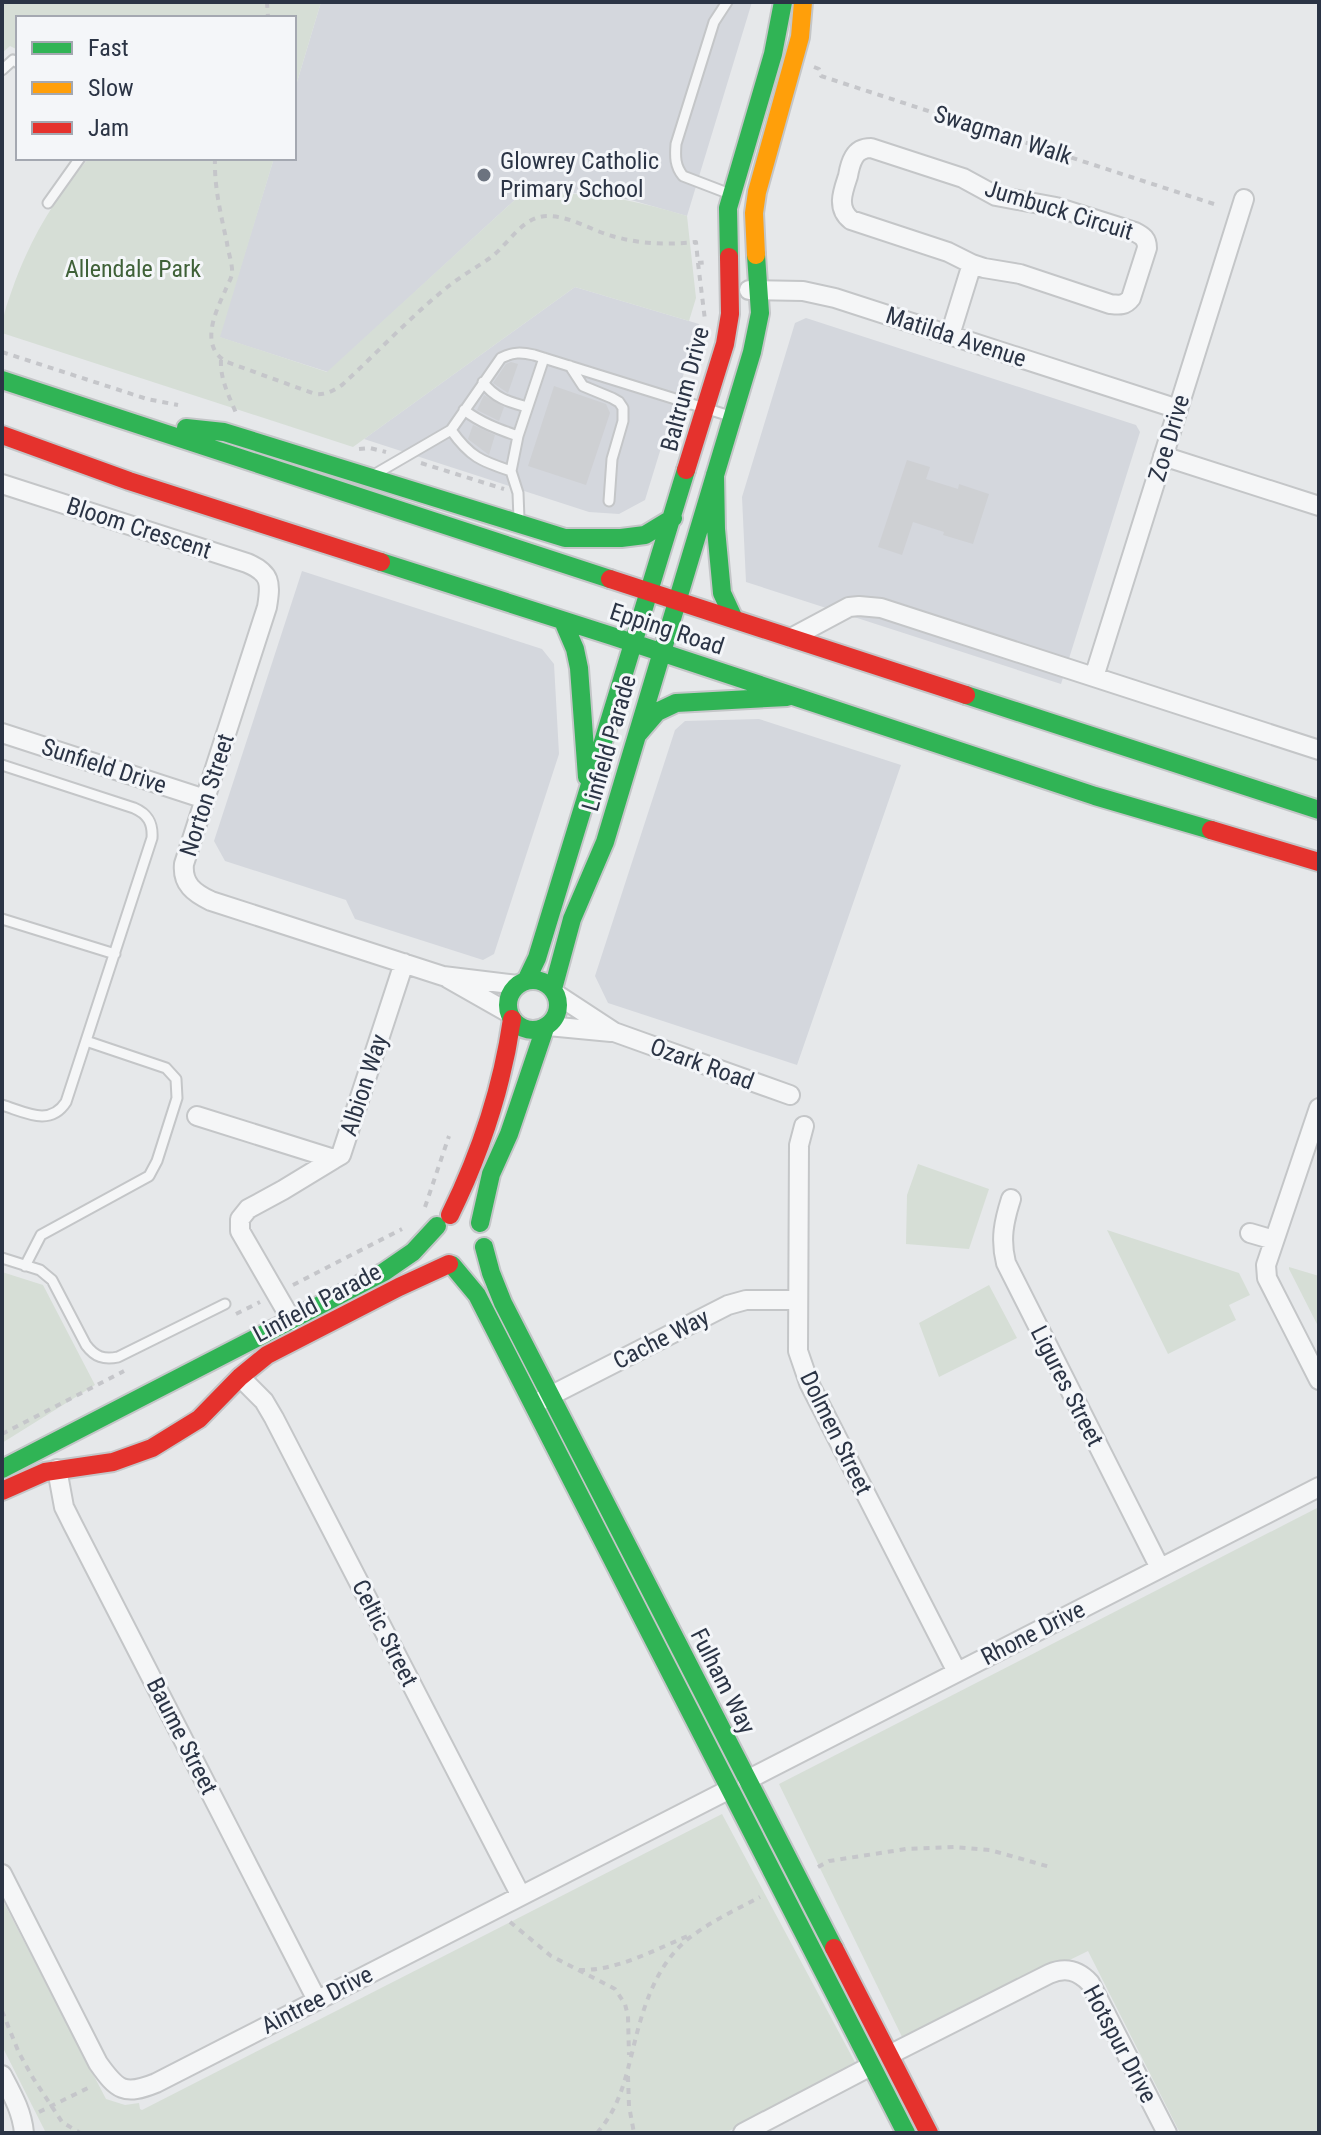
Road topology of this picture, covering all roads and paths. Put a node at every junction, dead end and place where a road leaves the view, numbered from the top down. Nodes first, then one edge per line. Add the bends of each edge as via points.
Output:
1 (727, 2) edge
2 (783, 2) edge
3 (803, 2) edge
4 (794, 61) junction
5 (79, 160) edge
6 (215, 160) edge
7 (731, 195) junction
8 (1244, 199) dead end
9 (48, 203) dead end
10 (1217, 205) dead end
11 (728, 260) junction
12 (972, 264) junction
13 (759, 289) junction
14 (730, 291) junction
15 (950, 335) junction
16 (2, 352) edge
17 (544, 358) junction
18 (570, 366) junction
19 (2, 380) edge
20 (483, 382) junction
21 (185, 406) dead end
22 (527, 407) junction
23 (707, 409) junction
24 (1178, 409) junction
25 (464, 410) junction
26 (733, 417) junction
27 (137, 424) junction
28 (451, 430) junction
29 (2, 435) edge
30 (518, 436) junction
31 (403, 456) junction
32 (1163, 456) junction
33 (511, 471) junction
34 (715, 475) junction
35 (367, 477) junction
36 (2, 484) edge
37 (518, 493) junction
38 (609, 501) dead end
39 (1319, 506) edge
40 (673, 518) junction
41 (519, 524) junction
42 (531, 553) junction
43 (269, 582) joint
44 (648, 592) junction
45 (678, 600) junction
46 (734, 619) junction
47 (563, 621) junction
48 (791, 638) junction
49 (632, 644) junction
50 (661, 653) junction
51 (1094, 677) junction
52 (794, 697) junction
53 (2, 733) edge
54 (636, 737) junction
55 (1319, 750) edge
56 (2, 765) edge
57 (588, 792) junction
58 (205, 799) junction
59 (1319, 810) edge
60 (1319, 862) edge
61 (2, 919) edge
62 (115, 954) junction
63 (404, 963) junction
64 (443, 976) junction
65 (522, 983) junction
66 (554, 992) junction
67 (510, 1016) junction
68 (546, 1027) junction
69 (614, 1032) junction
70 (86, 1041) junction
71 (790, 1095) dead end
72 (2, 1105) edge
73 (1319, 1108) edge
74 (197, 1116) dead end
75 (804, 1126) dead end
76 (449, 1136) dead end
77 (1311, 1158) edge
78 (334, 1159) junction
79 (1011, 1199) dead end
80 (423, 1210) dead end
81 (443, 1220) junction
82 (480, 1223) junction
83 (407, 1227) dead end
84 (1250, 1233) dead end
85 (1274, 1240) junction
86 (484, 1247) junction
87 (2, 1258) edge
88 (451, 1264) junction
89 (25, 1266) junction
90 (277, 1293) junction
91 (797, 1300) junction
92 (225, 1304) dead end
93 (232, 1316) dead end
94 (292, 1321) junction
95 (134, 1366) dead end
96 (240, 1377) junction
97 (1319, 1380) edge
98 (550, 1396) junction
99 (533, 1405) junction
100 (2, 1434) edge
101 (2, 1469) edge
102 (57, 1469) junction
103 (1319, 1487) edge
104 (2, 1491) edge
105 (1160, 1568) junction
106 (957, 1672) junction
107 (747, 1780) junction
108 (730, 1789) junction
109 (2, 1874) edge
110 (521, 1896) junction
111 (500, 1907) junction
112 (694, 1934) dead end
113 (577, 1970) junction
114 (317, 2000) junction
115 (2, 2011) edge
116 (889, 2055) junction
117 (871, 2066) junction
118 (2, 2075) edge
119 (108, 2077) junction
120 (50, 2105) junction
121 (62, 2122) junction
122 (24, 2127) edge
123 (63, 2131) dead end
124 (80, 2133) edge
125 (634, 2133) edge
126 (743, 2133) edge
127 (906, 2133) edge
128 (929, 2133) edge
129 (1167, 2133) edge

1 - 7 lane via 714,22 675,153 683,176
2 - 7 street, Baltrum Drive
3 - 4 street
4 - 10 path, Swagman Walk via 819,69 821,76
4 - 13 street via 757,192
5 - 9 lane
6 - 11 path via 214,181 232,273 216,310 214,352 227,362 315,394 342,385 449,286 535,218 557,216 651,244 696,242 698,263
7 - 11 street, Baltrum Drive
8 - 24 street, Zoe Drive
11 - 14 street, Baltrum Drive
12 - 12 street, Jumbuck Circuit via 846,216 842,196 856,153 871,148 963,178 996,196 1056,207 1135,232 1147,242 1131,298 1119,305
12 - 15 street
13 - 14 street, Matilda Avenue
13 - 15 street, Matilda Avenue via 816,293
13 - 26 street via 760,313
14 - 23 street, Baltrum Drive via 725,344
15 - 24 street, Matilda Avenue
16 - 21 path via 147,399
17 - 18 lane
17 - 20 lane via 511,353
17 - 22 lane
18 - 23 lane
18 - 38 lane via 583,386 623,408
19 - 27 street, Epping Road
20 - 22 lane via 490,393
20 - 25 lane
22 - 30 lane
23 - 26 lane
23 - 40 street, Baltrum Drive
24 - 32 street, Zoe Drive
25 - 28 lane
25 - 30 lane via 492,428
26 - 34 street
27 - 35 street via 224,432
27 - 42 street, Epping Road
28 - 31 lane
28 - 33 lane via 482,462
29 - 47 street, Epping Road
30 - 33 lane
31 - 35 lane
31 - 37 path
32 - 39 street
32 - 51 street, Zoe Drive
33 - 37 lane
34 - 45 street
34 - 46 street via 722,593
35 - 41 street
36 - 43 street, Bloom Crescent via 247,563 263,571
37 - 41 lane
40 - 41 street via 645,535 621,538 565,538
40 - 44 street, Baltrum Drive
41 - 42 lane
42 - 44 street, Epping Road
43 - 58 street, Norton Street via 267,607
44 - 45 street, Epping Road
44 - 49 street, Baltrum Drive
45 - 46 street, Epping Road
45 - 50 street, Linfield Parade
46 - 48 street, Epping Road
47 - 49 street, Epping Road
47 - 57 street via 579,668
48 - 51 street via 839,611 871,606
48 - 59 street, Epping Road
49 - 50 street, Epping Road
49 - 57 street, Linfield Parade
50 - 52 street, Epping Road
50 - 54 street, Linfield Parade
51 - 55 street
52 - 54 street via 676,703 657,712
52 - 60 street, Epping Road via 1095,796
53 - 58 street, Sunfield Drive
54 - 66 street, Linfield Parade via 605,842 572,919
56 - 62 lane via 134,808 150,820 152,838
57 - 65 street, Linfield Parade via 537,958
58 - 63 street, Norton Street via 184,864 187,883 199,895
61 - 62 lane
62 - 70 lane
63 - 64 street, Norton Street
63 - 78 street, Albion Way via 341,1155
64 - 65 street, Norton Street
64 - 67 street, Norton Street
65 - 66 street via 541,981
65 - 67 street via 509,997
66 - 68 street via 558,1011
66 - 69 street
67 - 68 street via 523,1029
67 - 81 street, Linfield Parade via 507,1059 478,1155
68 - 69 street
68 - 82 street via 491,1174
69 - 71 street, Ozark Road
70 - 72 lane via 59,1111 44,1117
70 - 89 lane via 166,1068 176,1079 177,1098 149,1176 41,1235
73 - 77 street
74 - 78 street, Albion Way
75 - 91 street, Dolmen Street via 799,1145
76 - 80 path
77 - 85 street
78 - 90 street via 248,1209 240,1219 240,1231
79 - 105 street, Ligures Street via 1002,1235 1006,1263
81 - 82 street via 466,1214
81 - 88 street via 433,1243 441,1259
81 - 94 street, Linfield Parade via 404,1261
82 - 86 street
83 - 90 path
84 - 85 street
85 - 97 street via 1267,1278
86 - 88 street via 468,1264
86 - 98 street, Fulham Way via 503,1303
87 - 89 lane
88 - 96 street, Linfield Parade via 272,1352
88 - 99 street, Fulham Way via 477,1295
89 - 92 lane via 52,1280 91,1353 103,1359 118,1357
90 - 93 path
90 - 94 street
91 - 98 street, Cache Way via 728,1305
91 - 106 street, Dolmen Street via 798,1351 809,1383
94 - 101 street, Linfield Parade
95 - 100 path
96 - 102 street, Linfield Parade via 199,1419 152,1448 113,1462
96 - 110 street, Celtic Street via 274,1418
98 - 99 street, Cache Way
98 - 107 street, Fulham Way
99 - 108 street, Fulham Way
102 - 104 street, Linfield Parade
102 - 114 street, Baume Street via 64,1507
103 - 105 street, Rhone Drive
105 - 106 street, Rhone Drive
106 - 107 street, Rhone Drive
107 - 116 street, Fulham Way
108 - 110 street, Aintree Drive
108 - 117 street, Fulham Way
109 - 119 street
110 - 111 street, Aintree Drive
111 - 113 path via 514,1926
111 - 114 street, Aintree Drive
112 - 113 path via 613,1965
113 - 125 path via 608,1984 625,2004
114 - 119 street, Aintree Drive via 141,2089 120,2088
115 - 120 path
116 - 128 street, Fulham Way
116 - 129 street, Hotspur Drive via 1049,1974 1075,1972 1090,1983
117 - 126 street
117 - 127 street, Fulham Way
118 - 122 street
119 - 120 path
120 - 121 path
120 - 122 path
121 - 123 path
121 - 124 path

